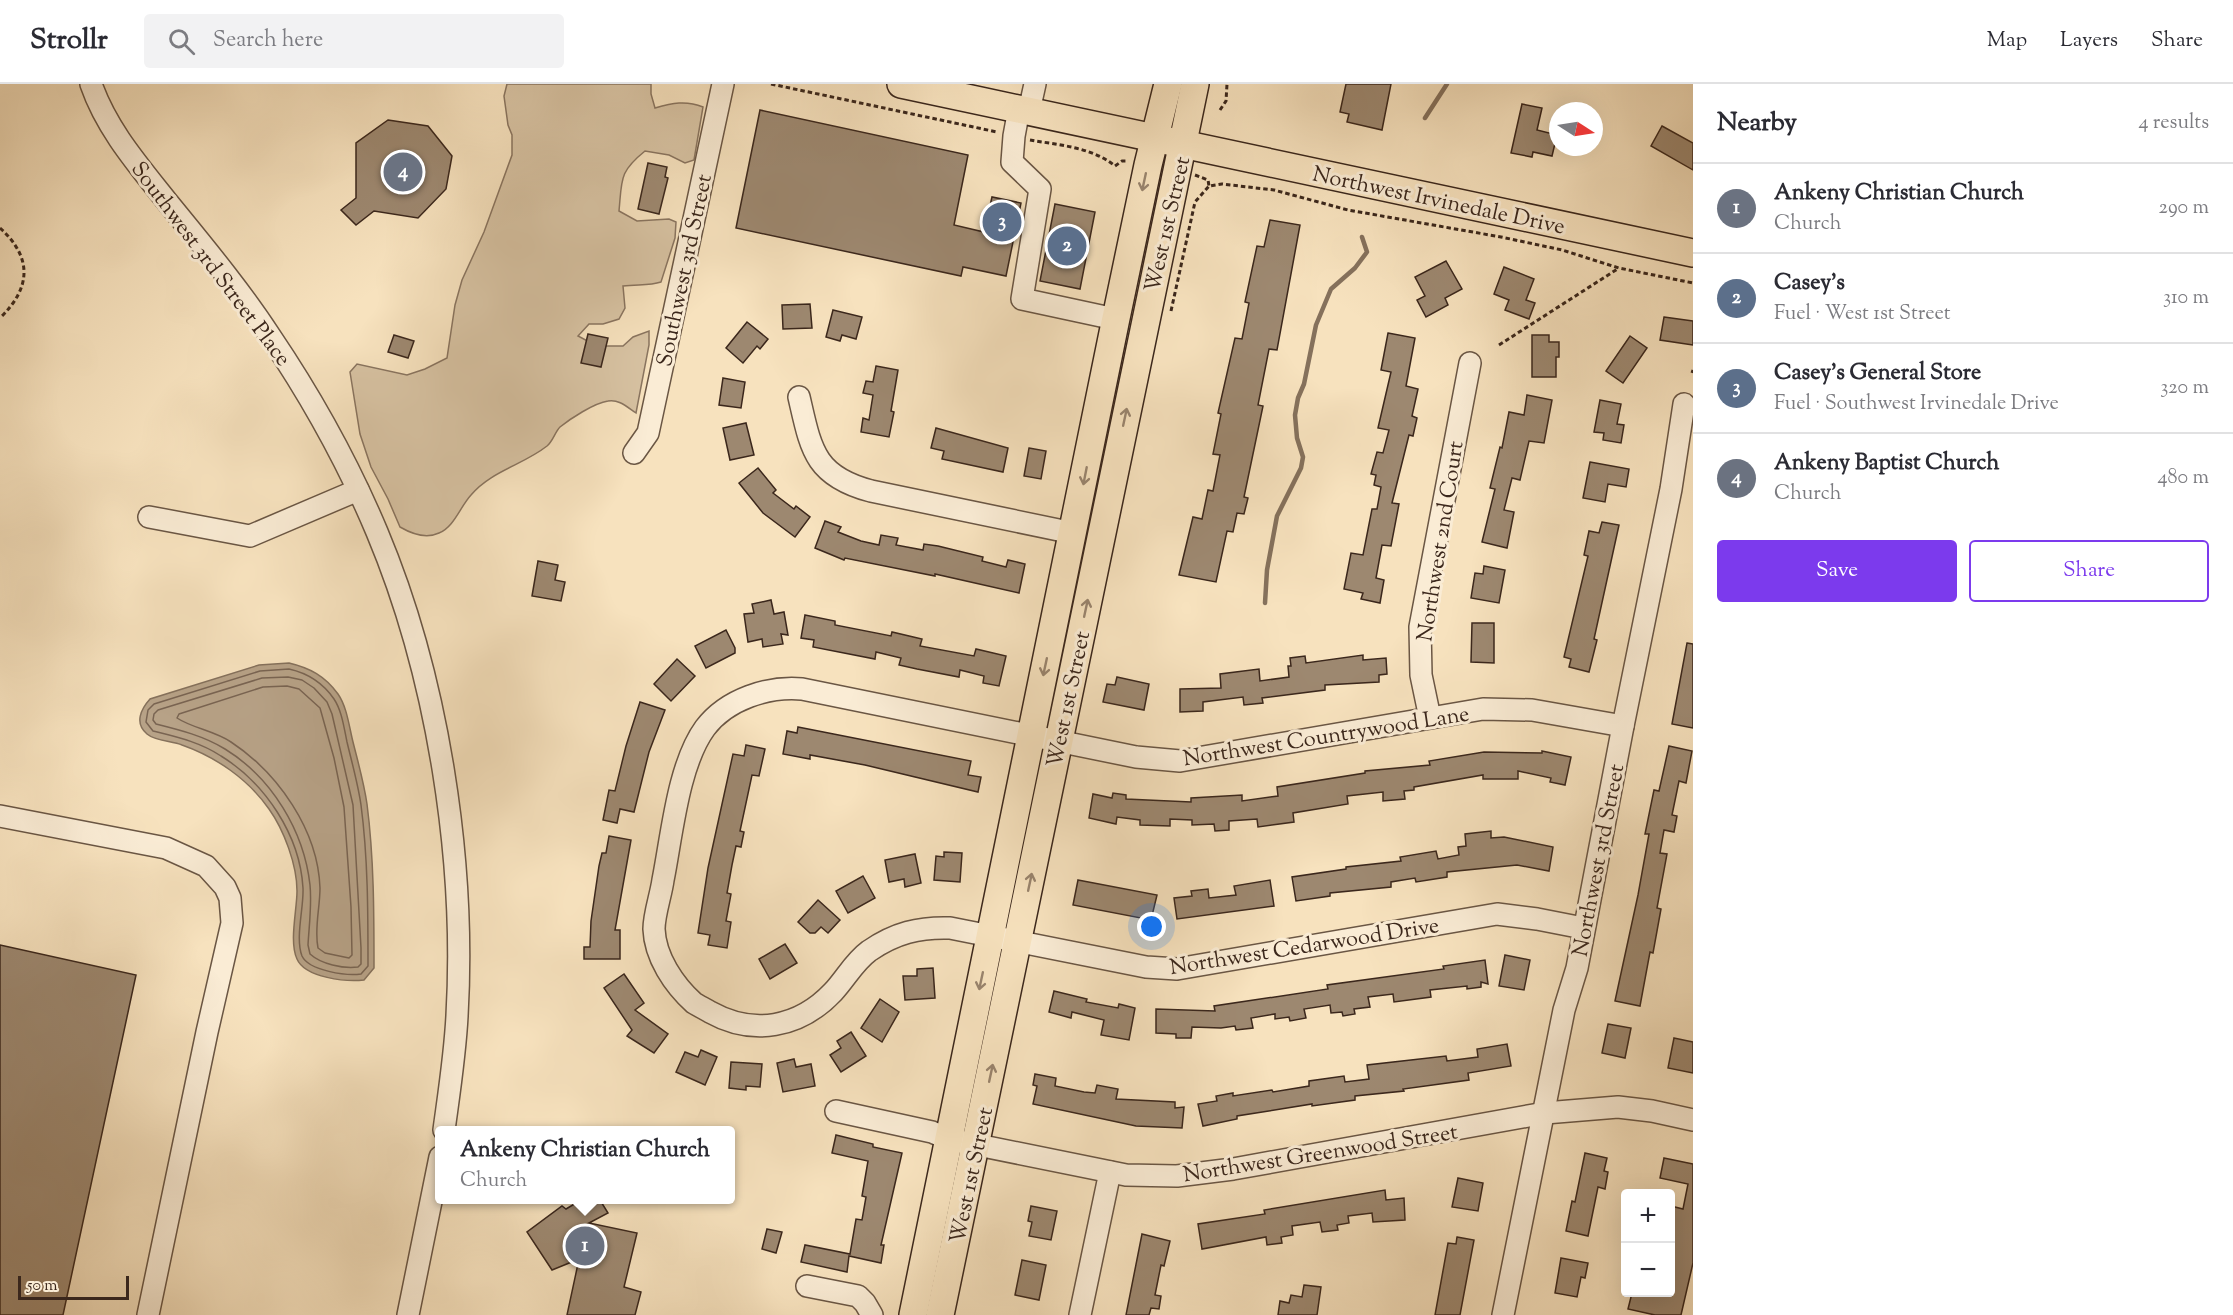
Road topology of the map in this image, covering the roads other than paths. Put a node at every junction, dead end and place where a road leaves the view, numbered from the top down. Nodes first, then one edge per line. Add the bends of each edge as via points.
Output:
1 (91, 84) edge
2 (723, 84) edge
3 (901, 84) edge
4 (1035, 84) edge
5 (1168, 84) edge
6 (1196, 84) edge
7 (1024, 110) junction
8 (1155, 137) junction
9 (1184, 144) junction
10 (1693, 253) edge
11 (1115, 319) junction
12 (1470, 363) dead end
13 (799, 398) dead end
14 (1684, 404) dead end
15 (634, 453) dead end
16 (358, 490) junction
17 (149, 517) dead end
18 (1073, 533) junction
19 (1430, 718) junction
20 (1623, 726) junction
21 (1030, 735) junction
22 (1058, 741) junction
23 (0, 816) edge
24 (662, 889) joint
25 (1583, 928) junction
26 (990, 935) junction
27 (1017, 940) junction
28 (836, 1111) dead end
29 (1545, 1113) junction
30 (1693, 1120) edge
31 (445, 1126) edge
32 (948, 1139) junction
33 (975, 1145) junction
34 (1110, 1172) junction
35 (435, 1182) edge
36 (807, 1286) dead end
37 (148, 1315) edge
38 (408, 1315) edge
39 (872, 1315) edge
40 (913, 1315) edge
41 (940, 1315) edge
42 (1080, 1315) edge
43 (1503, 1315) edge

1 - 16 street, Southwest 3rd Street Place via 101,110 124,147 269,333 329,431
2 - 15 street, Southwest 3rd Street via 648,433
3 - 7 main road, Northwest Irvinedale Drive
4 - 7 street
5 - 8 main road, West 1st Street
6 - 9 main road, West 1st Street
7 - 8 main road, Northwest Irvinedale Drive
7 - 11 street via 1014,136 1012,162 1040,189 1022,299
8 - 9 main road, Northwest Irvinedale Drive
8 -> 11 main road, West 1st Street
9 - 10 main road, Northwest Irvinedale Drive
22 -> 9 main road, West 1st Street
11 -> 18 main road, West 1st Street
12 - 19 street, Northwest 2nd Court via 1420,627 1421,675
13 - 18 street via 810,443 820,463 840,479 871,491
14 - 20 street, Northwest 3rd Street via 1671,489
16 - 17 street via 250,536
16 - 31 street, Southwest 3rd Street Place via 378,535 420,661 452,843 459,961
18 -> 21 main road, West 1st Street
19 - 20 street, Northwest Countrywood Lane via 1483,709 1532,710
19 - 22 street, Northwest Countrywood Lane via 1180,761 1136,757
20 - 25 street, Northwest 3rd Street
21 - 22 street, Northwest Countrywood Lane
21 - 24 street, Northwest Countrywood Lane via 802,689 783,687 754,694 706,726 692,751
21 - 26 main road, West 1st Street
27 -> 22 main road, West 1st Street
23 - 37 street via 166,848 206,866 230,898 232,923
24 - 26 street, Northwest Cedarwood Drive via 654,928 661,958 672,978 695,1004 724,1020 746,1026 777,1025 808,1012 833,992 858,960 898,934 930,927
25 - 27 street, Northwest Cedarwood Drive via 1497,914 1177,969 1146,967
25 - 29 street, Northwest 3rd Street
26 - 27 street, Northwest Cedarwood Drive
26 -> 32 main road, West 1st Street
33 -> 27 main road, West 1st Street
28 - 32 street, Northwest Greenwood Street
29 - 30 street, Northwest Greenwood Street via 1618,1107
29 - 34 street, Northwest Greenwood Street via 1204,1173 1154,1176
29 - 43 street, Northwest 3rd Street
32 - 33 street, Northwest Greenwood Street
32 - 40 main road, West 1st Street
33 - 34 street, Northwest Greenwood Street
33 - 41 main road, West 1st Street
34 - 42 street
35 - 38 street
36 - 39 street via 858,1296

